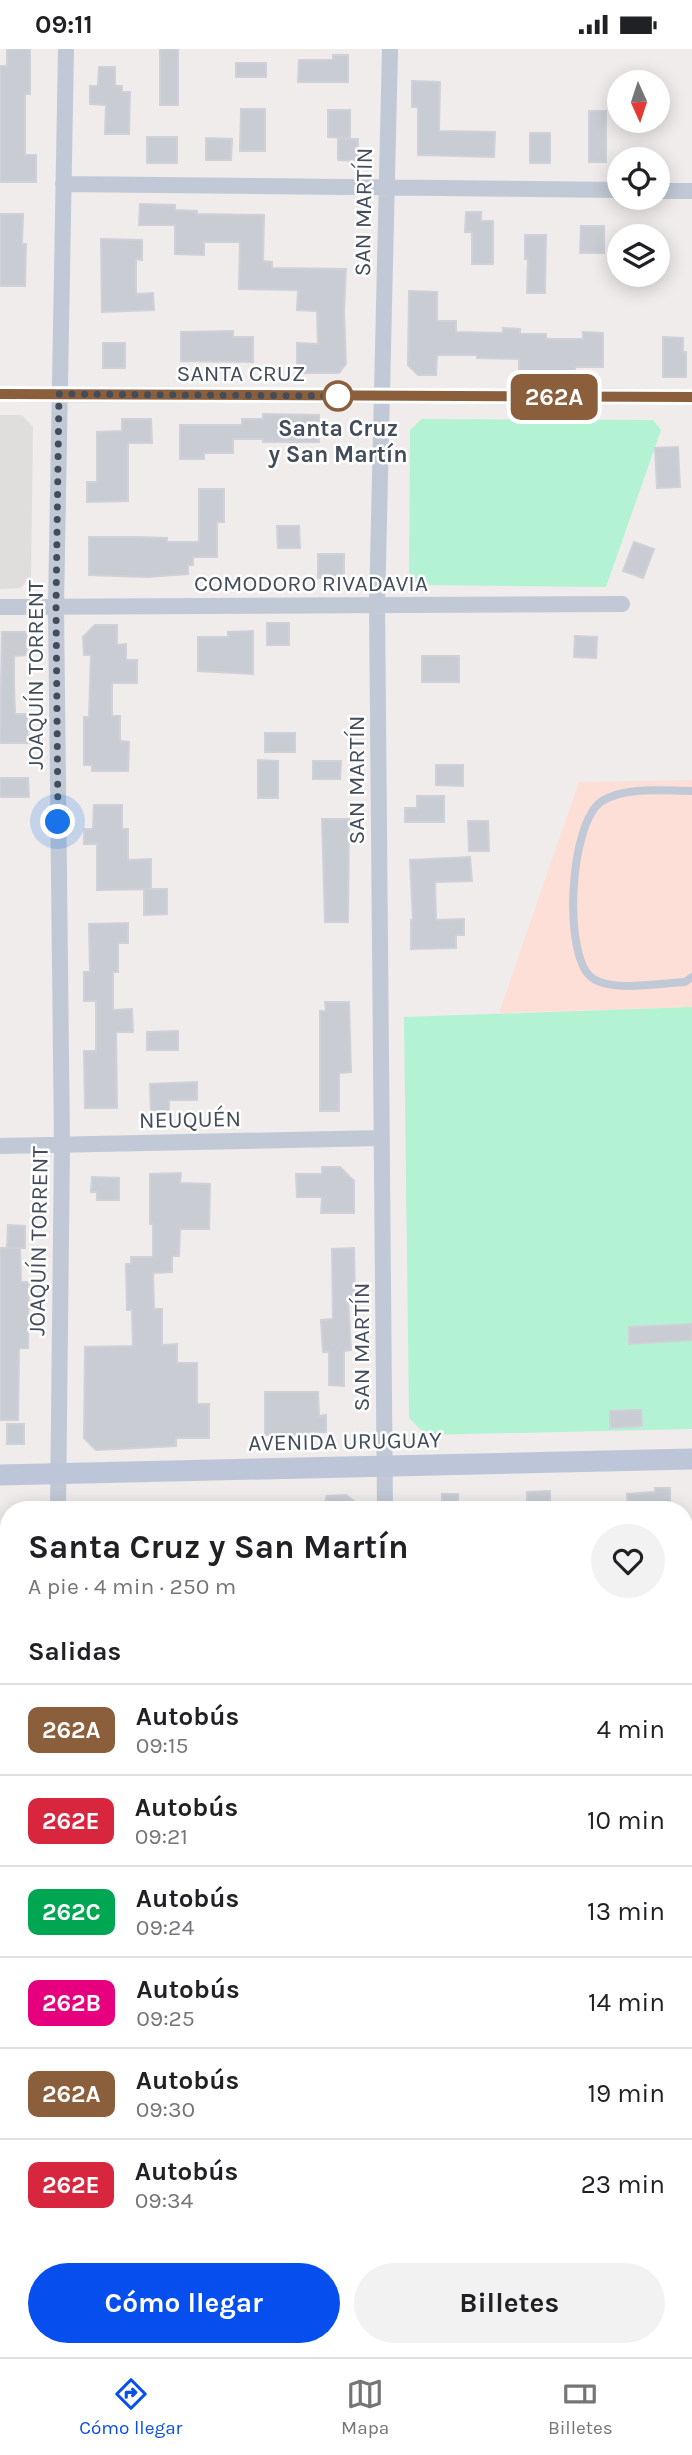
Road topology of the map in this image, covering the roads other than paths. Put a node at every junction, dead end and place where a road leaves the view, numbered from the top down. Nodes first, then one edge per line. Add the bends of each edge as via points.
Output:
1 (66, 49) edge
2 (390, 49) edge
3 (63, 184) junction
4 (387, 188) junction
5 (607, 190) edge
6 (670, 191) edge
7 (692, 191) edge
8 (0, 394) edge
9 (59, 394) junction
10 (382, 397) junction
11 (692, 397) edge
12 (622, 604) dead end
13 (377, 605) junction
14 (56, 606) junction
15 (0, 607) edge
16 (692, 791) edge
17 (692, 977) edge
18 (382, 1138) junction
19 (62, 1145) junction
20 (0, 1146) edge
21 (692, 1459) edge
22 (384, 1466) junction
23 (58, 1474) junction
24 (0, 1475) edge
25 (58, 1501) edge
26 (386, 1501) edge

1 - 3 street, JOAQUÍN TORRENT
2 - 4 street, SAN MARTÍN
3 - 4 street
3 - 9 street, JOAQUÍN TORRENT
4 - 5 street
4 - 10 street, SAN MARTÍN
6 - 7 street
8 - 9 street, SANTA CRUZ
9 - 10 street, SANTA CRUZ
9 - 14 street, JOAQUÍN TORRENT
10 - 11 street, SANTA CRUZ
10 - 13 street, SAN MARTÍN
12 - 13 street, COMODORO RIVADAVIA
13 - 14 street, COMODORO RIVADAVIA
13 - 18 street, SAN MARTÍN
14 - 15 street, COMODORO RIVADAVIA
14 - 19 street, JOAQUÍN TORRENT
16 - 17 lane via 632,792 601,802 582,832 573,884 577,947 581,966 592,978 616,986 685,982
18 - 19 street, NEUQUÉN
18 - 22 street, SAN MARTÍN
19 - 20 street, NEUQUÉN
19 - 23 street, JOAQUÍN TORRENT
21 - 22 main road, AVENIDA URUGUAY
22 - 23 main road, AVENIDA URUGUAY
22 - 26 street, SAN MARTÍN
23 - 24 main road, AVENIDA URUGUAY
23 - 25 street, JOAQUÍN TORRENT

